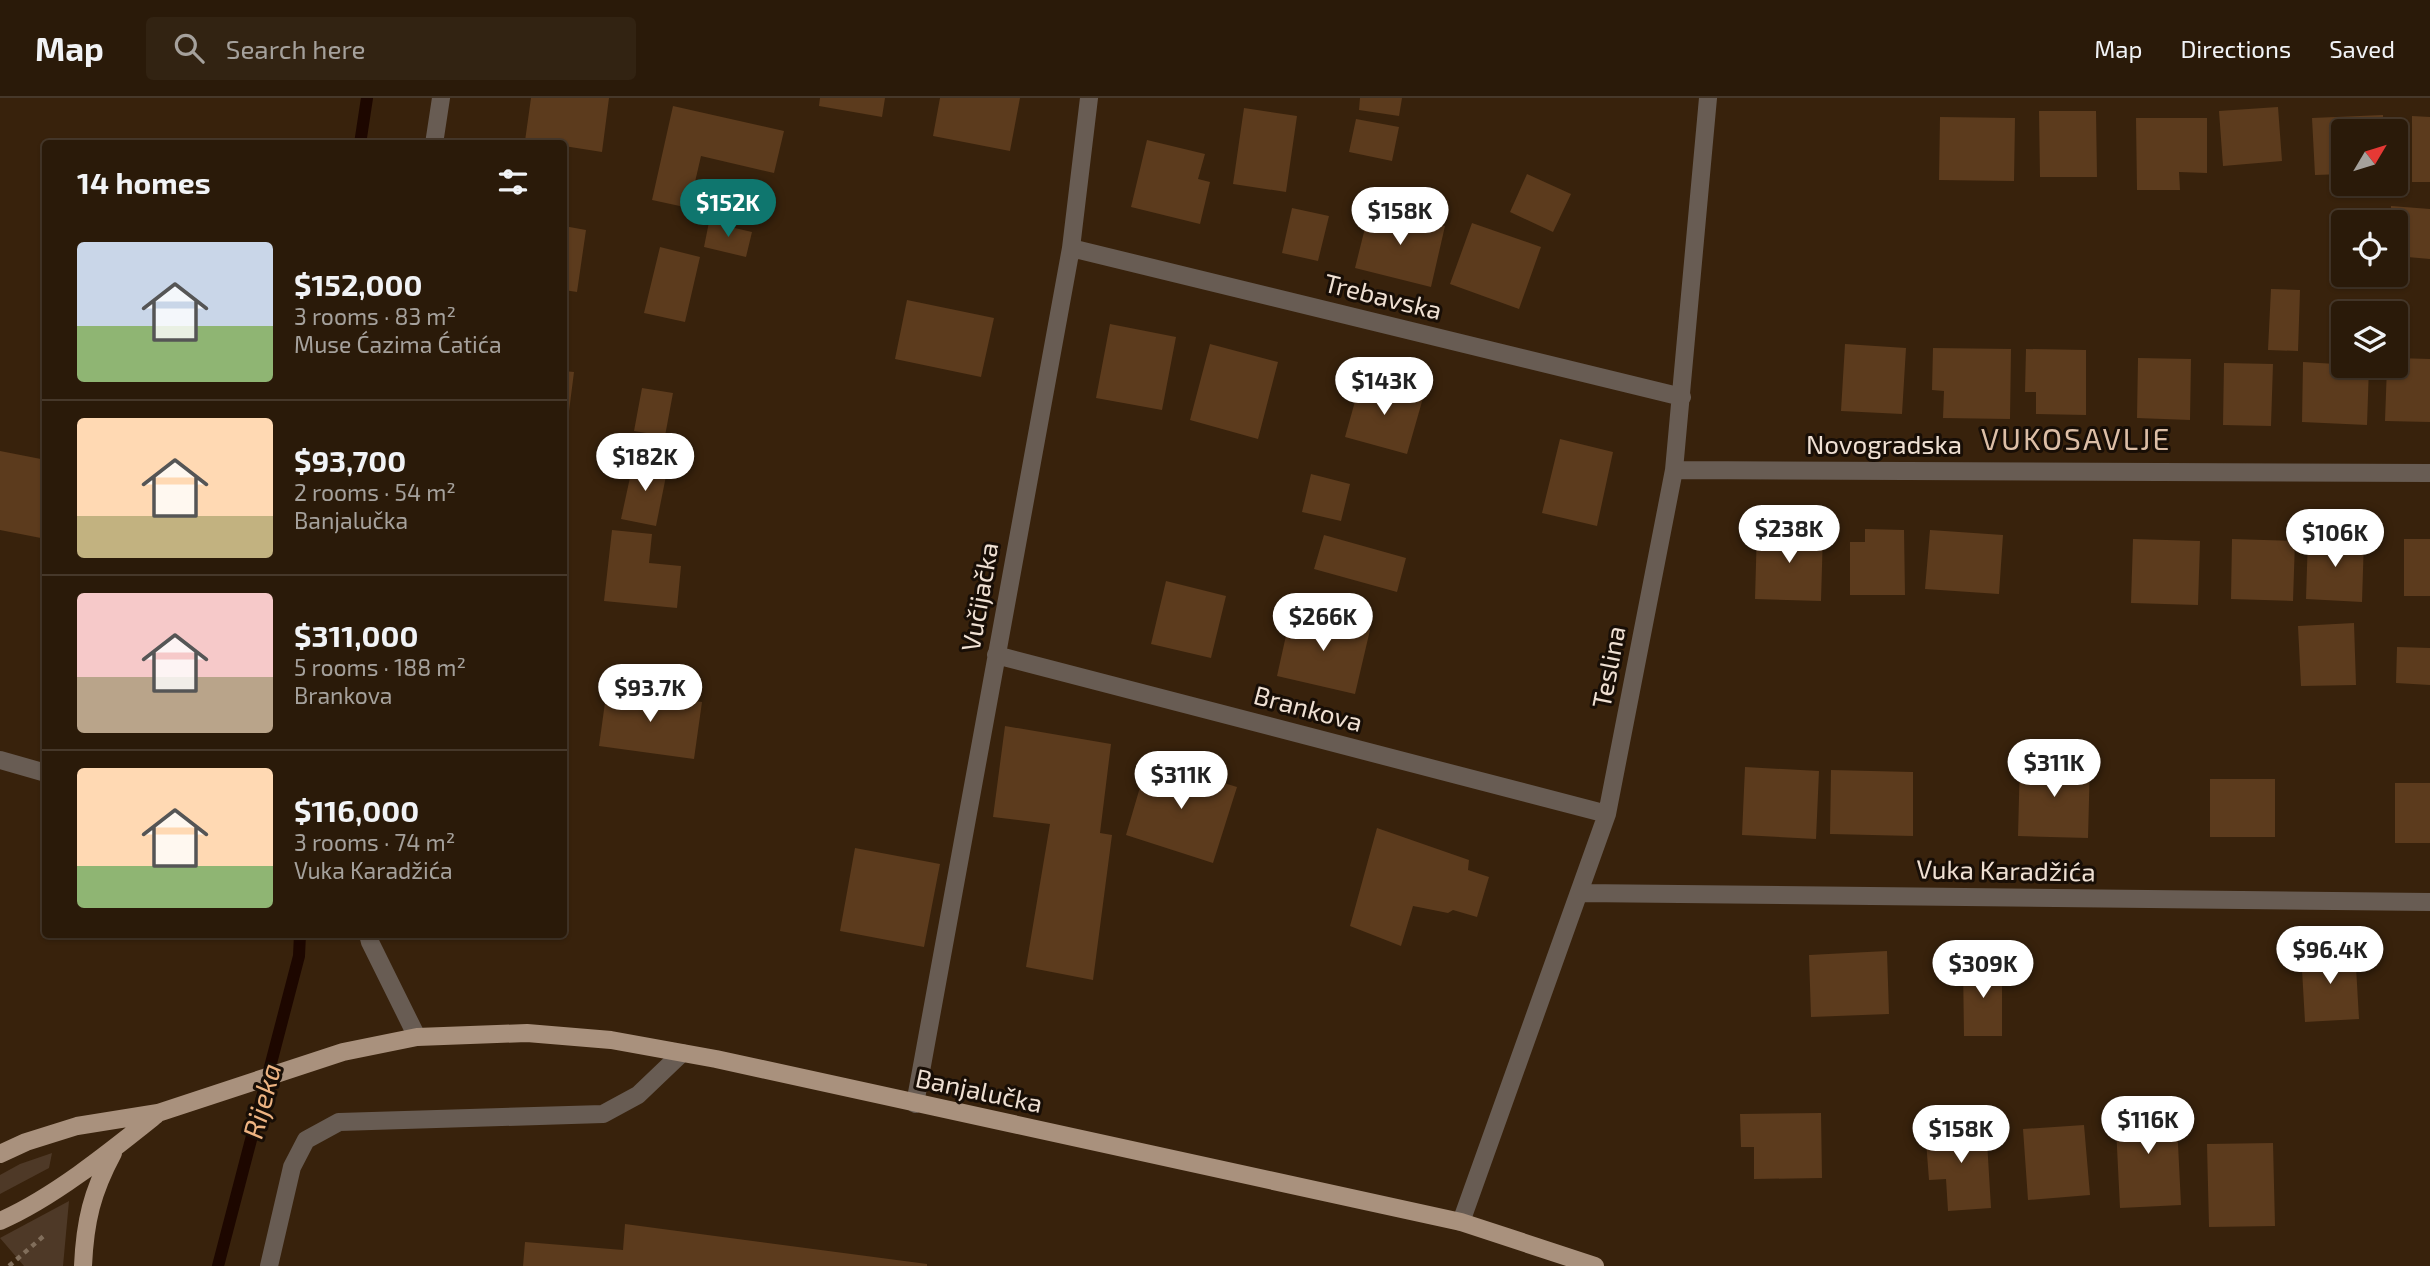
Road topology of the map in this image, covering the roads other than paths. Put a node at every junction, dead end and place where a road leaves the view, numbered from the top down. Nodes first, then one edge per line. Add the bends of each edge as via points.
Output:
1 (441, 98) edge
2 (1089, 98) edge
3 (1708, 98) edge
4 (434, 140) edge
5 (1071, 248) junction
6 (1682, 397) junction
7 (1674, 470) junction
8 (2430, 473) edge
9 (996, 655) junction
10 (0, 760) edge
11 (42, 772) edge
12 (1607, 814) junction
13 (1580, 893) junction
14 (2430, 902) edge
15 (369, 938) edge
16 (417, 1037) junction
17 (682, 1053) junction
18 (915, 1104) junction
19 (166, 1110) junction
20 (116, 1147) junction
21 (2, 1151) edge
22 (0, 1221) edge
23 (1461, 1223) junction
24 (83, 1266) edge
25 (270, 1266) edge
26 (1595, 1266) edge

1 - 4 street
2 - 5 street, Vučijačka
3 - 6 street, Teslina
5 - 6 street, Trebavska
5 - 9 street, Vučijačka
6 - 7 street, Teslina
7 - 8 street, Novogradska
7 - 12 street, Teslina
9 - 12 street, Brankova
9 - 18 street, Vučijačka
10 - 11 street
12 - 13 street, Teslina
13 - 14 street, Vuka Karadžića
13 - 23 street, Teslina
15 - 16 street
16 - 17 main road, Banjalučka via 527,1032
16 - 19 main road, Banjalučka via 343,1052
17 - 18 main road, Banjalučka
17 - 25 street via 638,1095 603,1114 339,1122 306,1140 292,1167
18 - 23 main road, Banjalučka
19 - 20 main road
19 - 21 main road via 77,1126
20 - 22 main road
20 - 24 main road via 98,1181
23 - 26 main road, Banjalučka

